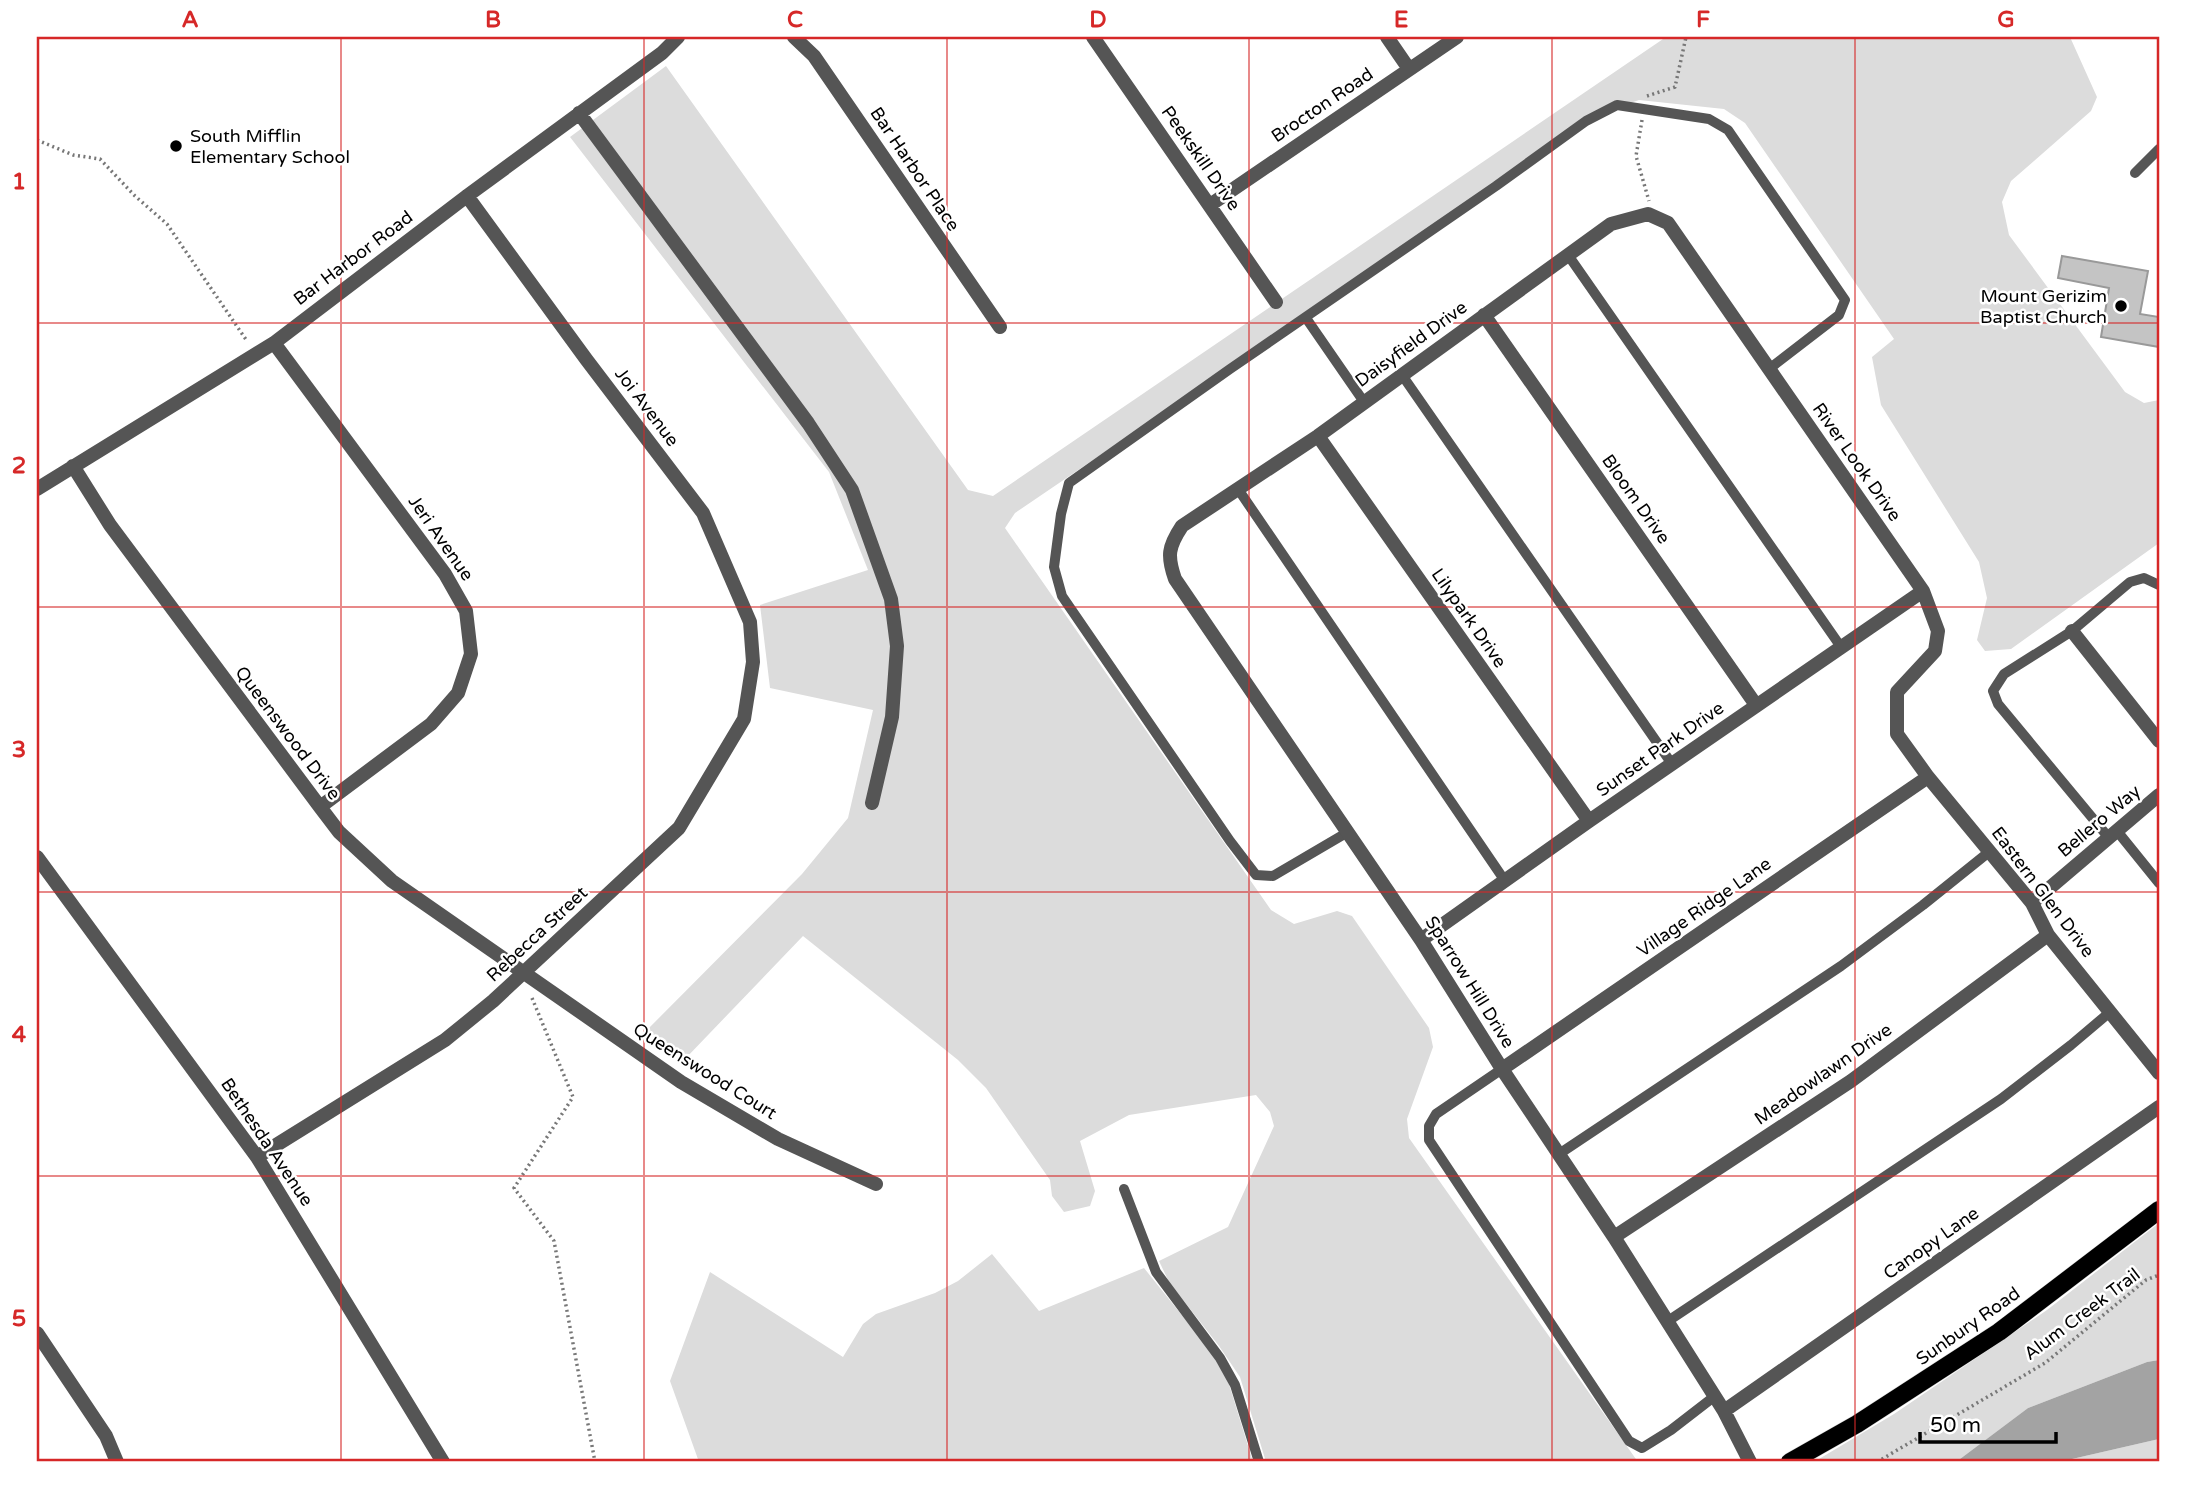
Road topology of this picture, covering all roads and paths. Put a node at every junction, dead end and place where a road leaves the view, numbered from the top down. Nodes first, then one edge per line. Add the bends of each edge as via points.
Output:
1 (678, 37) edge
2 (794, 37) edge
3 (1093, 37) edge
4 (1387, 37) edge
5 (1457, 37) edge
6 (1409, 69) junction
7 (579, 113) junction
8 (37, 140) edge
9 (2159, 149) edge
10 (2135, 173) dead end
11 (467, 196) junction
12 (1210, 205) junction
13 (1668, 223) joint
14 (1568, 255) junction
15 (1276, 302) dead end
16 (1484, 315) junction
17 (1306, 317) junction
18 (1000, 327) dead end
19 (274, 343) junction
20 (256, 354) junction
21 (1769, 369) junction
22 (1402, 375) junction
23 (1364, 402) junction
24 (1318, 436) junction
25 (73, 466) junction
26 (37, 489) edge
27 (1238, 489) junction
28 (1182, 526) joint
29 (2159, 585) edge
30 (1923, 591) junction
31 (2072, 631) junction
32 (1841, 648) junction
33 (752, 662) joint
34 (1756, 705) junction
35 (1896, 734) joint
36 (2159, 741) edge
37 (1672, 764) junction
38 (1928, 776) junction
39 (2159, 795) edge
40 (872, 803) dead end
41 (320, 807) junction
42 (1589, 821) junction
43 (1348, 832) junction
44 (2113, 835) junction
45 (1989, 852) junction
46 (37, 857) edge
47 (1505, 881) junction
48 (2159, 883) edge
49 (2032, 903) junction
50 (2048, 935) junction
51 (1421, 940) junction
52 (522, 974) junction
53 (2110, 1012) junction
54 (1503, 1069) junction
55 (2159, 1073) edge
56 (2159, 1107) edge
57 (1559, 1154) junction
58 (257, 1157) junction
59 (876, 1184) dead end
60 (1124, 1189) dead end
61 (2159, 1210) edge
62 (1614, 1237) junction
63 (2159, 1275) edge
64 (1668, 1321) junction
65 (37, 1333) edge
66 (1715, 1396) junction
67 (1724, 1411) junction
68 (117, 1462) edge
69 (443, 1462) edge
70 (595, 1462) edge
71 (1259, 1462) edge
72 (1749, 1462) edge
73 (1790, 1462) edge
74 (1877, 1462) edge

1 - 7 street, Bar Harbor Road
2 - 18 street, Bar Harbor Place via 814,56
3 - 12 street, Peekskill Drive
4 - 6 street
5 - 6 street, Brocton Road
6 - 12 street, Brocton Road
7 - 11 street, Bar Harbor Road
7 - 40 street via 808,423 852,490 891,599 897,646 892,717
8 - 20 path via 73,155 100,159 167,224
9 - 10 lane
11 - 19 street, Bar Harbor Road
11 - 33 street, Joi Avenue via 703,513 750,622
12 - 15 street, Peekskill Drive
13 - 14 street, Daisyfield Drive via 1648,214 1611,224
13 - 21 street, River Look Drive
14 - 16 street, Daisyfield Drive
14 - 32 lane
16 - 22 street, Daisyfield Drive
16 - 34 street, Bloom Drive
17 - 21 lane via 1586,121 1617,105 1709,119 1728,130 1845,300 1839,315
17 - 23 lane
17 - 43 lane via 1069,484 1054,567 1062,596 1256,875 1273,876
19 - 20 street, Bar Harbor Road
19 - 41 street, Jeri Avenue via 445,574 466,611 470,643 471,654 458,693 430,724
20 - 25 street, Bar Harbor Road
21 - 30 street, River Look Drive
22 - 23 street, Daisyfield Drive
22 - 37 lane
23 - 24 street, Daisyfield Drive
24 - 27 street, Daisyfield Drive
24 - 42 street, Lilypark Drive
25 - 26 street, Bar Harbor Road
25 - 41 street, Queenswood Drive via 110,525
27 - 28 street, Daisyfield Drive
27 - 47 lane
28 - 43 street, Sparrow Hill Drive via 1171,542 1169,561 1175,579
29 - 31 lane via 2144,578 2130,582
30 - 32 street, Sunset Park Drive
30 - 35 street, River Look Drive via 1938,631 1935,651 1897,692
31 - 36 street
31 - 44 lane via 2004,674 1993,691 1998,704
32 - 34 street, Sunset Park Drive
33 - 52 street, Rebecca Street via 744,719 679,828
34 - 37 street, Sunset Park Drive
35 - 38 street, Eastern Glen Drive
37 - 42 street, Sunset Park Drive
38 - 45 street, Eastern Glen Drive
38 - 54 street, Village Ridge Lane
39 - 44 street, Bellero Way
41 - 52 street, Queenswood Drive via 354,847 392,881
42 - 47 street, Sunset Park Drive
43 - 51 street, Sparrow Hill Drive
44 - 48 lane
44 - 49 street, Bellero Way
45 - 49 street, Eastern Glen Drive
45 - 57 lane via 1841,966
46 - 58 street, Bethesda Avenue
47 - 51 street, Sunset Park Drive
49 - 50 street, Eastern Glen Drive
50 - 53 street, Eastern Glen Drive
50 - 62 street, Meadowlawn Drive via 1851,1081
51 - 54 street, Sparrow Hill Drive
52 - 58 street, Rebecca Street via 445,1040
52 - 59 street, Queenswood Court via 681,1082 778,1139
52 - 70 path via 573,1097 514,1188 554,1241
53 - 55 street, Eastern Glen Drive
53 - 64 lane via 2001,1099
54 - 57 street, Sparrow Hill Drive
54 - 66 lane via 1436,1114 1429,1126 1429,1140 1629,1441 1642,1448
56 - 67 street, Canopy Lane
57 - 62 street, Sparrow Hill Drive
58 - 69 street, Bethesda Avenue
60 - 71 lane via 1156,1272 1235,1385
61 - 73 main road, Sunbury Road via 1999,1332
62 - 64 street, Sparrow Hill Drive
63 - 74 path, Alum Creek Trail via 2146,1280 2045,1363
64 - 66 street, Sparrow Hill Drive
65 - 68 street via 106,1436
66 - 67 street, Sparrow Hill Drive
67 - 72 street, Sparrow Hill Drive

